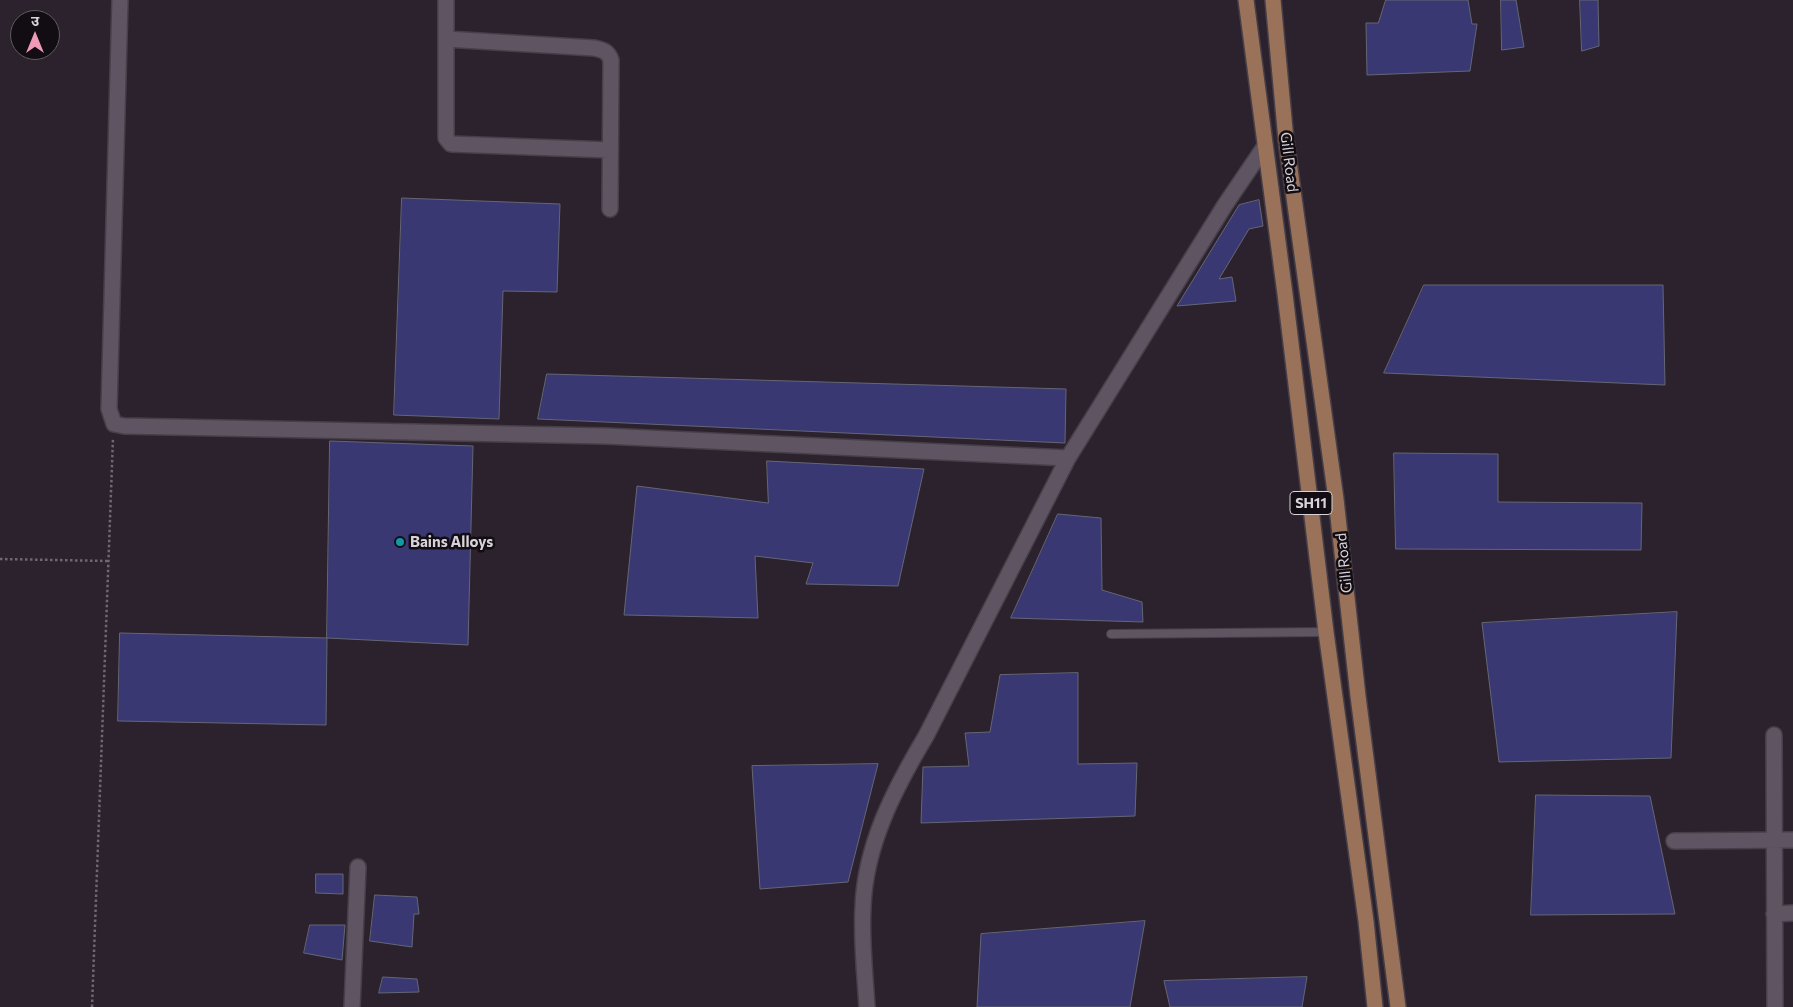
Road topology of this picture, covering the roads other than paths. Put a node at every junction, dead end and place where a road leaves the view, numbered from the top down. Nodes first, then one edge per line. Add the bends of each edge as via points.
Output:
1 (120, 0) edge
2 (446, 0) edge
3 (1246, 0) edge
4 (1273, 0) edge
5 (446, 39) junction
6 (1264, 146) junction
7 (609, 150) junction
8 (610, 209) dead end
9 (1068, 458) junction
10 (1326, 632) junction
11 (1111, 634) dead end
12 (1774, 736) dead end
13 (1774, 840) junction
14 (1793, 840) edge
15 (1674, 841) dead end
16 (358, 867) dead end
17 (1774, 914) junction
18 (1793, 914) edge
19 (352, 1007) edge
20 (867, 1007) edge
21 (1375, 1007) edge
22 (1398, 1007) edge
23 (1775, 1007) edge

1 - 9 street via 109,410 114,424 605,436
2 - 5 street
3 - 6 main road, SH11
4 - 22 main road, Gill Road / SH11 via 1286,140 1336,499
5 - 7 street via 603,50 611,60
5 - 7 street via 446,138 451,144
6 - 9 street
6 - 10 main road, SH11
7 - 8 street
9 - 20 street via 903,776 875,841 863,906
10 - 11 lane
10 - 21 main road, SH11
12 - 13 street
13 - 14 street
13 - 15 street
13 - 17 street
16 - 19 street
17 - 18 street
17 - 23 street

